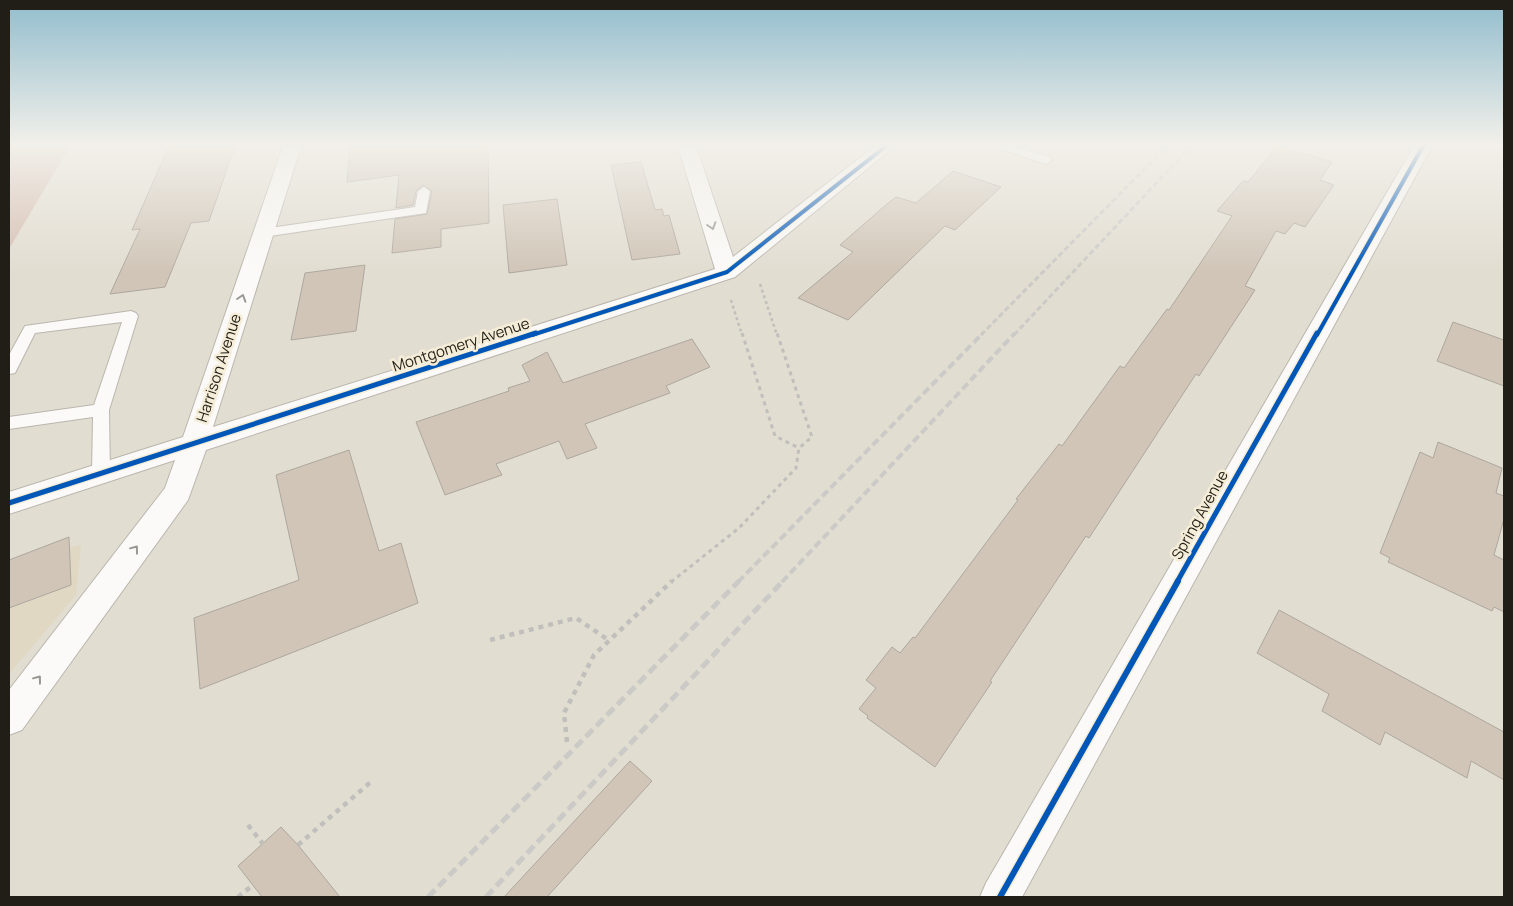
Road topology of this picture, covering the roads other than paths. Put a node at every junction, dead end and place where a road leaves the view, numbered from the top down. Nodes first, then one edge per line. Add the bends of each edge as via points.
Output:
1 (278, 188) edge
2 (700, 188) edge
3 (833, 188) edge
4 (1399, 188) edge
5 (424, 191) dead end
6 (263, 233) junction
7 (727, 272) junction
8 (9, 369) edge
9 (101, 410) junction
10 (9, 423) edge
11 (194, 444) junction
12 (101, 474) junction
13 (9, 503) edge
14 (9, 718) edge
15 (1000, 897) edge

1 - 6 street, Harrison Avenue
2 -> 7 street
3 - 7 street, Montgomery Avenue
4 - 15 street, Spring Avenue
5 - 6 lane via 421,210
11 -> 6 street, Harrison Avenue
7 - 11 street, Montgomery Avenue
8 - 9 lane via 30,329 131,316
9 - 10 lane
9 - 12 lane
11 - 12 street, Montgomery Avenue
14 -> 11 street, Harrison Avenue via 178,492
12 - 13 street, Montgomery Avenue

